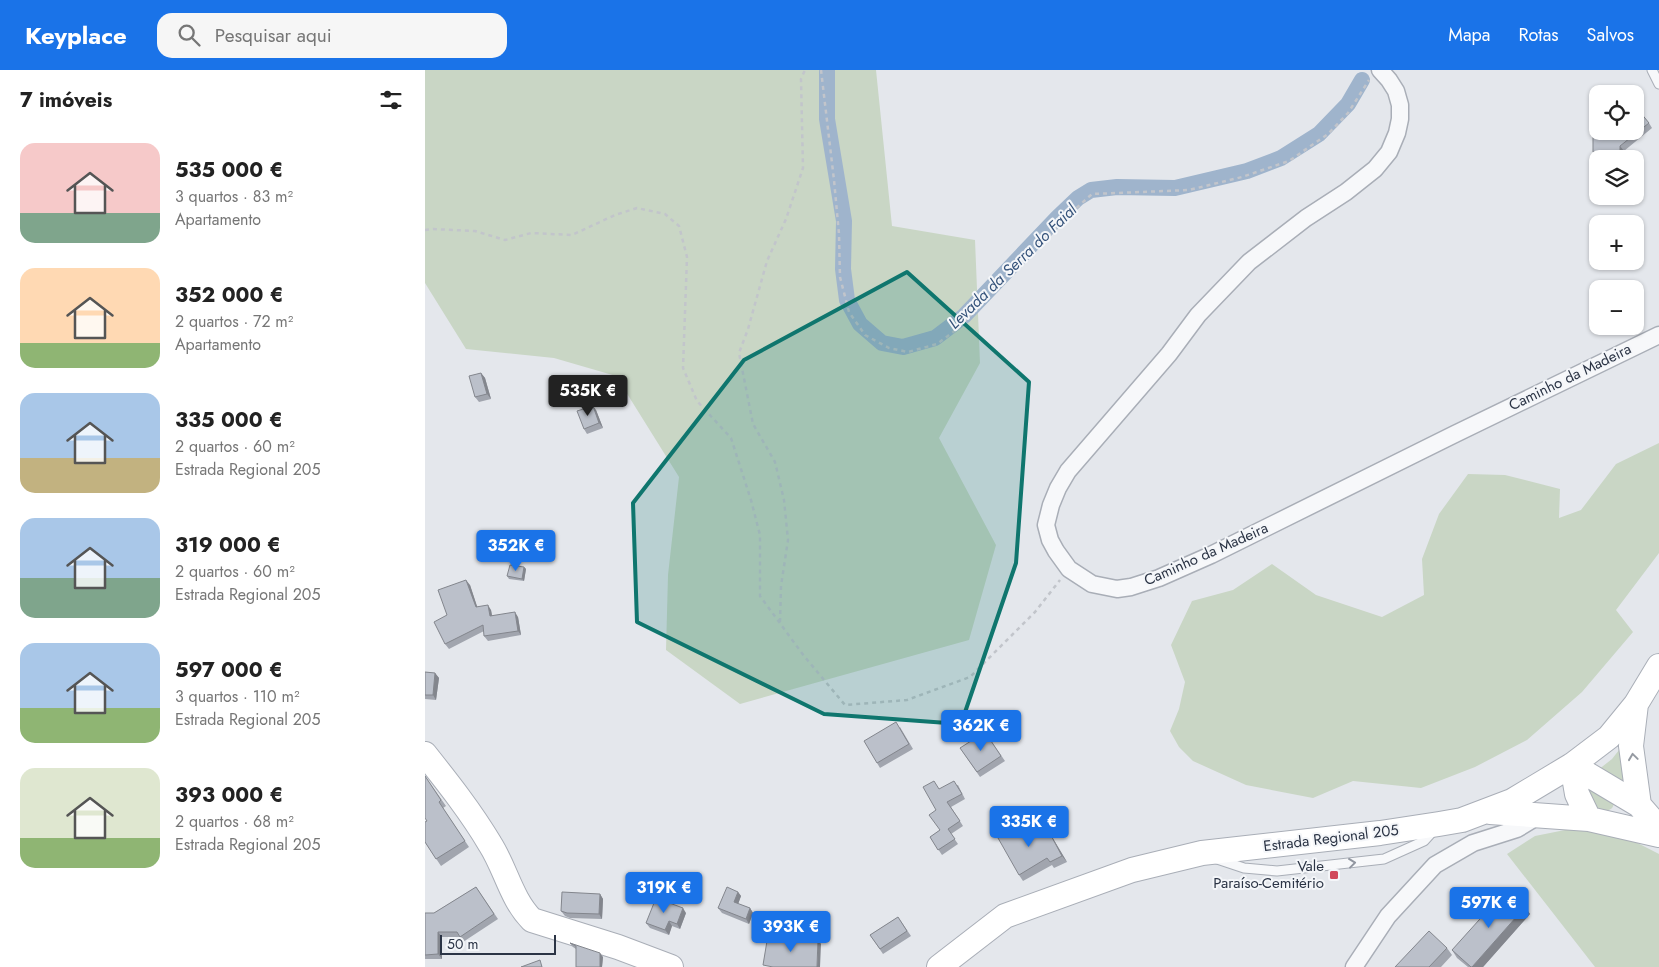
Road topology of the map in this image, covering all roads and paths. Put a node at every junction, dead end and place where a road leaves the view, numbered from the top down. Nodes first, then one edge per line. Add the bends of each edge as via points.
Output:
1 (805, 70) edge
2 (821, 70) edge
3 (1652, 70) edge
4 (1376, 73) edge
5 (1659, 84) edge
6 (425, 230) edge
7 (1659, 335) edge
8 (1069, 569) junction
9 (780, 624) junction
10 (1659, 666) edge
11 (1636, 704) junction
12 (425, 754) edge
13 (1572, 765) junction
14 (1639, 805) junction
15 (1486, 812) junction
16 (1540, 815) junction
17 (1598, 821) junction
18 (1659, 828) edge
19 (1659, 835) edge
20 (671, 967) edge
21 (939, 967) edge
22 (1354, 967) edge

1 - 9 path via 801,79 803,168 767,261 739,353 753,424 775,462 785,500 788,540 781,586
2 - 4 path via 836,198 840,276 849,312 865,335 889,348 908,352 937,344 956,330 1092,194 1189,190 1289,161 1327,134 1348,113
3 - 5 lane
4 - 8 street, Caminho da Madeira via 1389,80 1400,105 1397,133 1389,152 1375,169 1346,192 1249,262 1198,315 1169,354 1068,471 1051,505 1046,525 1050,540
6 - 9 path via 475,231 505,240 531,233 572,235 637,208 665,214 679,226 687,257 683,368 697,401 731,438 760,535 760,596
7 - 8 street, Caminho da Madeira via 1159,578 1117,589 1092,584
8 - 9 path via 1035,612 970,677 907,700 845,705
10 - 11 main road, Estrada Regional 205
11 - 13 main road, Estrada Regional 205 via 1609,736
14 -> 11 main road via 1631,746
12 - 20 main road via 476,822 515,898 532,920
13 - 14 main road
13 - 15 main road, Estrada Regional 205 via 1512,801
13 - 17 main road via 1577,794
14 - 17 main road
14 - 18 main road
15 - 16 main road
15 - 21 main road, Estrada Regional 205 via 1462,820 1380,834 1202,853 1132,870 1005,916
16 - 17 main road
16 - 22 street via 1517,829 1473,843 1435,865 1388,916
17 - 19 main road

